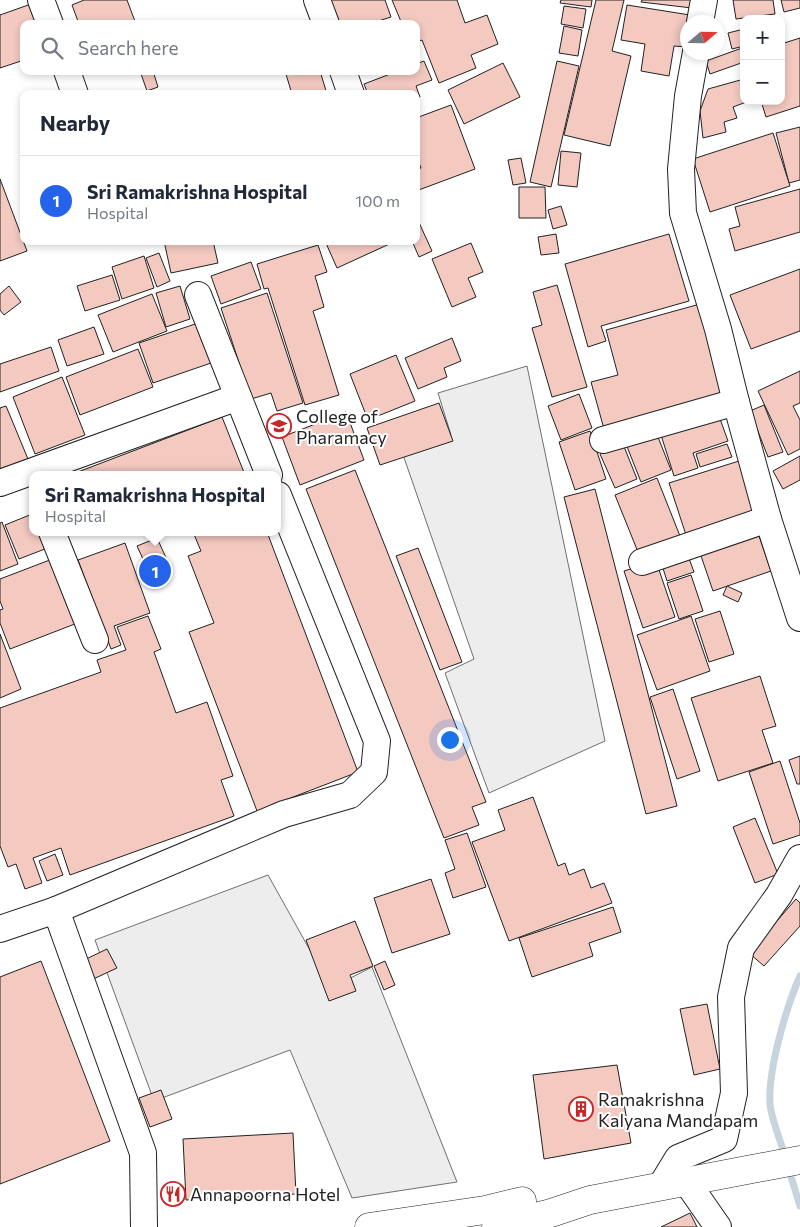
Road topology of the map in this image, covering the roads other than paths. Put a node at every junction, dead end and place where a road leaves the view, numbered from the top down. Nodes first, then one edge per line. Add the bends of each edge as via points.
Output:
1 (41, 0) edge
2 (317, 0) edge
3 (704, 0) edge
4 (701, 15) edge
5 (48, 20) edge
6 (324, 20) edge
7 (695, 60) edge
8 (67, 75) edge
9 (344, 75) edge
10 (73, 90) edge
11 (350, 90) edge
12 (198, 295) dead end
13 (238, 397) junction
14 (736, 402) junction
15 (603, 440) dead end
16 (48, 471) edge
17 (267, 471) edge
18 (29, 478) edge
19 (0, 483) edge
20 (281, 502) edge
21 (768, 518) junction
22 (54, 536) edge
23 (642, 562) dead end
24 (800, 618) edge
25 (95, 640) dead end
26 (800, 858) edge
27 (56, 910) junction
28 (0, 929) edge
29 (800, 1160) edge
30 (683, 1182) junction
31 (590, 1200) junction
32 (555, 1220) edge
33 (144, 1227) edge
34 (370, 1227) edge
35 (496, 1227) edge
36 (718, 1227) edge

1 - 5 street
2 - 6 street
3 - 4 street
7 - 14 street via 681,170 683,213
8 - 10 street
9 - 11 street
12 - 13 street
13 - 16 street
13 - 17 street
14 - 15 street
14 - 21 street
18 - 19 street
20 - 27 street via 377,741 374,772 350,796 284,814
21 - 23 street
21 - 24 street
22 - 25 street
26 - 30 street via 779,895 741,948 731,997 734,1093 724,1139 678,1158
27 - 28 street
27 - 33 street via 143,1153
29 - 30 main road
30 - 31 main road
30 - 36 street
31 - 32 main road
31 - 34 main road via 556,1192 485,1210
32 - 35 main road

